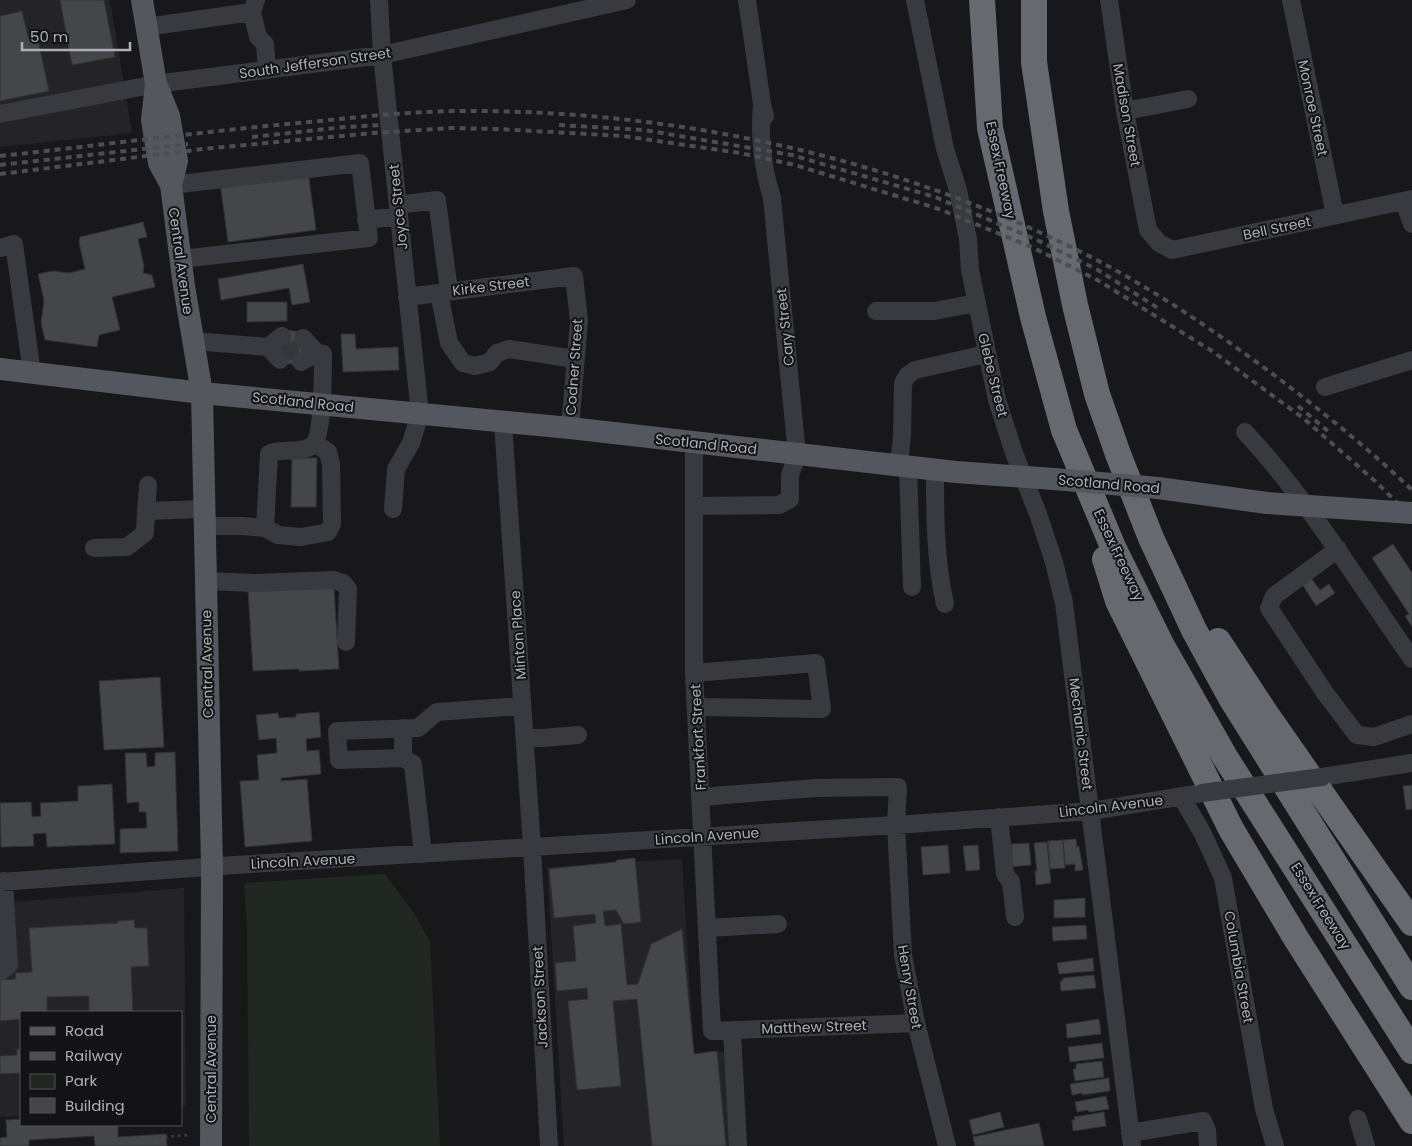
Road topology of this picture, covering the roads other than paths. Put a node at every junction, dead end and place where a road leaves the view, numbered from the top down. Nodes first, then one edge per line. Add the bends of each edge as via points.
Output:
1 (142, 0) edge
2 (379, 0) edge
3 (627, 0) edge
4 (747, 0) edge
5 (915, 0) edge
6 (982, 0) edge
7 (1034, 0) edge
8 (1109, 0) edge
9 (1291, 0) edge
10 (254, 6) edge
11 (146, 27) junction
12 (382, 56) junction
13 (267, 70) junction
14 (156, 84) junction
15 (1188, 99) dead end
16 (1125, 111) junction
17 (0, 114) edge
18 (171, 185) junction
19 (1408, 200) edge
20 (398, 211) junction
21 (1335, 216) junction
22 (366, 220) junction
23 (1412, 224) edge
24 (1148, 230) joint
25 (0, 248) edge
26 (181, 259) junction
27 (574, 276) joint
28 (444, 292) junction
29 (407, 297) junction
30 (976, 303) junction
31 (876, 311) dead end
32 (193, 341) junction
33 (278, 348) tunnel mouth
34 (305, 351) tunnel mouth
35 (986, 354) junction
36 (575, 359) junction
37 (1412, 360) edge
38 (0, 369) edge
39 (32, 373) junction
40 (1325, 387) dead end
41 (202, 393) junction
42 (321, 404) junction
43 (420, 414) junction
44 (503, 423) junction
45 (570, 428) junction
46 (1064, 430) junction
47 (1245, 432) dead end
48 (315, 443) junction
49 (694, 443) junction
50 (797, 455) junction
51 (903, 466) junction
52 (935, 470) junction
53 (1024, 477) junction
54 (148, 486) dead end
55 (695, 506) junction
56 (393, 509) dead end
57 (146, 512) junction
58 (1412, 513) edge
59 (205, 518) junction
60 (265, 528) junction
61 (1152, 538) junction
62 (94, 548) dead end
63 (1338, 549) junction
64 (206, 581) junction
65 (912, 587) dead end
66 (945, 604) dead end
67 (346, 642) dead end
68 (1412, 659) edge
69 (694, 673) junction
70 (522, 706) junction
71 (696, 707) junction
72 (1412, 724) edge
73 (403, 728) junction
74 (578, 735) dead end
75 (525, 738) junction
76 (403, 758) junction
77 (1412, 763) edge
78 (1181, 796) junction
79 (701, 797) junction
80 (1091, 810) junction
81 (999, 817) junction
82 (896, 825) junction
83 (703, 836) junction
84 (532, 847) junction
85 (423, 854) junction
86 (212, 867) junction
87 (2, 881) edge
88 (1015, 917) dead end
89 (1412, 922) edge
90 (778, 924) dead end
91 (707, 928) junction
92 (0, 972) edge
93 (1412, 987) edge
94 (916, 1023) junction
95 (732, 1030) junction
96 (712, 1031) joint
97 (1412, 1051) edge
98 (1358, 1119) dead end
99 (1412, 1121) edge
100 (1131, 1139) edge
101 (211, 1146) edge
102 (549, 1146) edge
103 (738, 1146) edge
104 (947, 1146) edge
105 (1208, 1146) edge
106 (1275, 1146) edge
107 (1366, 1146) edge

1 - 11 main road, Central Avenue
2 - 12 street, Joyce Street
3 - 12 street, South Jefferson Street
4 - 50 street, Cary Street via 762,104 760,132 765,175 772,198
5 - 30 street, Glebe Street via 945,149 967,231
6 - 46 highway, Essex Freeway via 990,128 1033,317
7 - 61 highway via 1034,62 1074,305 1097,394
8 - 16 street, Madison Street
9 - 21 street, Monroe Street
10 - 11 street
10 - 13 street via 258,36 265,44
11 - 14 main road, Central Avenue
12 - 13 street, South Jefferson Street
12 - 20 street, Joyce Street
13 - 14 street, South Jefferson Street
14 - 17 street, South Jefferson Street
14 - 18 main road, Central Avenue via 169,116 177,161
15 - 16 street
16 - 24 street, Madison Street
18 - 22 street via 360,163
18 - 26 main road, Central Avenue
19 - 21 street, Bell Street
19 - 23 street
20 - 22 street
20 - 28 street via 437,200
20 - 29 street, Joyce Street
21 - 24 street, Bell Street via 1172,250
22 - 26 street via 369,238
25 - 39 street via 14,244
26 - 32 main road, Central Avenue
27 - 28 street, Kirke Street
27 - 36 street, Codner Street via 578,321
28 - 29 street, Kirke Street
28 - 36 street via 449,343 464,363 476,366 490,362 497,353 509,349
29 - 43 street, Joyce Street
30 - 31 street via 934,311
30 - 35 street, Glebe Street
32 - 33 street
32 - 41 main road, Central Avenue
34 - 42 street via 323,354
35 - 51 street via 915,370 907,376 903,383
35 - 53 street, Glebe Street via 997,400
36 - 45 street, Codner Street
37 - 40 street
38 - 39 main road, Scotland Road
39 - 41 main road, Scotland Road
41 - 42 main road, Scotland Road
41 - 59 main road, Central Avenue
42 - 43 main road, Scotland Road
42 - 48 street
43 - 44 main road, Scotland Road
43 - 56 street via 411,443 396,469
44 - 45 main road, Scotland Road
44 - 70 street, Minton Place
45 - 49 main road, Scotland Road
46 - 97 highway, Essex Freeway via 1113,547 1162,646 1225,757
46 - 99 highway via 1118,601 1231,829
47 - 63 street
48 - 60 street via 306,449 277,450 269,454
48 - 60 street via 328,452 331,464 332,524 328,532 301,537 278,535
49 - 50 main road, Scotland Road
49 - 55 street, Frankfort Street
50 - 51 main road, Scotland Road
50 - 55 street via 790,475 790,499 779,505
51 - 52 main road, Scotland Road
51 - 65 street
52 - 53 main road, Scotland Road
52 - 66 street via 940,583
53 - 58 main road, Scotland Road, bridge via 1158,488 1267,504
53 - 80 street, Mechanic Street via 1054,562 1064,603
54 - 57 street
55 - 69 street, Frankfort Street
57 - 59 street
57 - 62 street via 145,533 127,547
59 - 60 street
59 - 64 main road, Central Avenue
61 - 89 highway via 1266,714
61 - 93 highway via 1194,630 1231,698
63 - 68 street
63 - 72 street via 1274,596 1269,608 1357,735 1374,736
64 - 67 street via 334,580 342,583 348,589
64 - 86 main road, Central Avenue
69 - 71 street, Frankfort Street
69 - 71 street via 816,663 822,709
70 - 73 street via 437,712 418,728
70 - 75 street, Minton Place
71 - 79 street, Frankfort Street
73 - 76 street
73 - 76 street via 337,731 339,760
74 - 75 street
75 - 84 street, Minton Place
76 - 85 street via 413,764
77 - 78 street, Lincoln Avenue, bridge
78 - 80 street, Lincoln Avenue
78 - 106 street, Columbia Street via 1223,878 1264,1109
79 - 82 street, Henry Street via 815,788 898,787
79 - 83 street, Frankfort Street
80 - 81 street, Lincoln Avenue
80 - 100 street, Mechanic Street
81 - 82 street, Lincoln Avenue
81 - 88 street via 1005,874 1011,882
82 - 83 street, Lincoln Avenue
82 - 94 street, Henry Street via 903,955
83 - 84 street, Lincoln Avenue
83 - 91 street, Frankfort Street
84 - 85 street, Lincoln Avenue
84 - 102 street, Jackson Street
85 - 86 street, Lincoln Avenue
86 - 87 street, Lincoln Avenue
86 - 101 main road, Central Avenue
87 - 92 street via 9,965
90 - 91 street
91 - 96 street, Frankfort Street
94 - 95 street, Matthew Street
94 - 104 street, Henry Street
95 - 96 street, Matthew Street
95 - 103 street
98 - 107 street
100 - 105 street via 1202,1121 1207,1130

